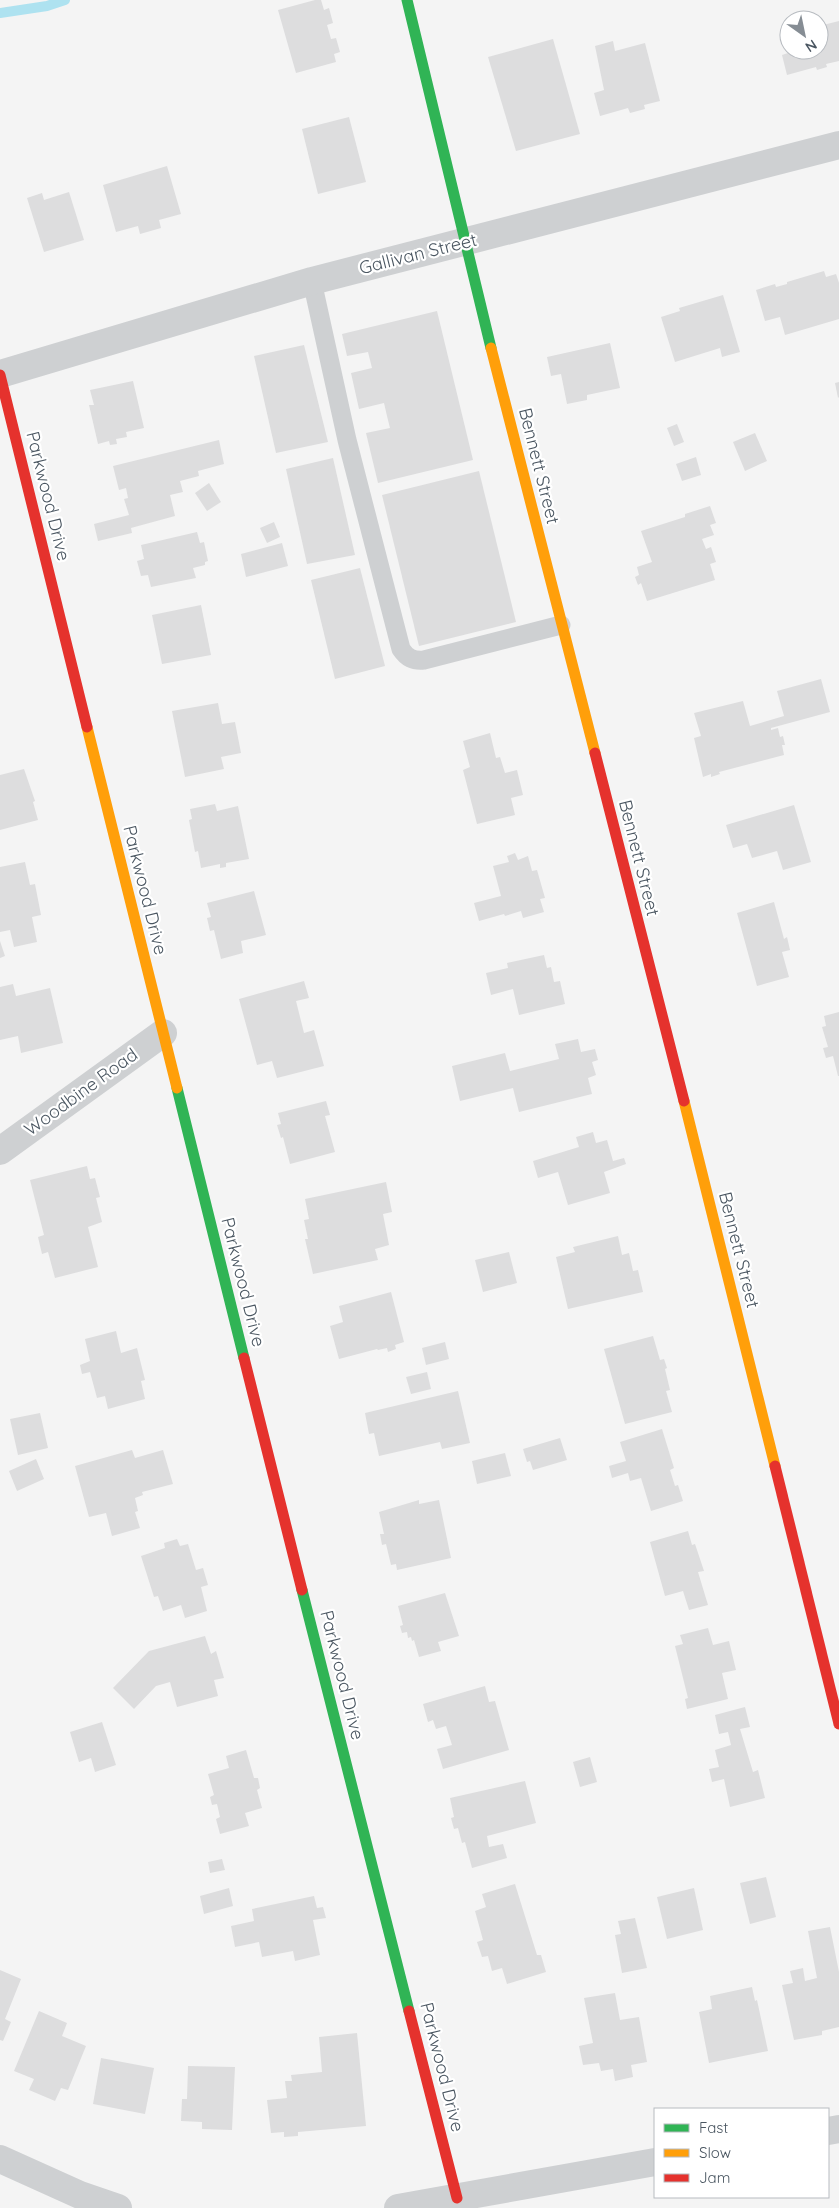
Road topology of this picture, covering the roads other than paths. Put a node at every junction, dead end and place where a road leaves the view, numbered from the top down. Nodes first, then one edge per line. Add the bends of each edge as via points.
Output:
1 (407, 0) edge
2 (839, 145) edge
3 (465, 242) junction
4 (312, 281) junction
5 (0, 374) edge
6 (561, 625) junction
7 (163, 1033) junction
8 (0, 1151) edge
9 (839, 1724) edge
10 (0, 2159) edge
11 (654, 2162) edge
12 (457, 2198) junction
13 (118, 2208) edge
14 (398, 2208) edge

1 - 3 street, Bennett Street
2 - 3 street, Gallivan Street
3 - 4 street, Gallivan Street
3 - 6 street, Bennett Street
4 - 5 street, Gallivan Street
4 - 6 lane via 349,449 401,649 406,656 424,660
5 - 7 street, Parkwood Drive
6 - 9 street, Bennett Street via 721,1244
7 - 8 street, Woodbine Road
7 - 12 street, Parkwood Drive
10 - 13 street via 80,2195
11 - 12 street
12 - 14 street

